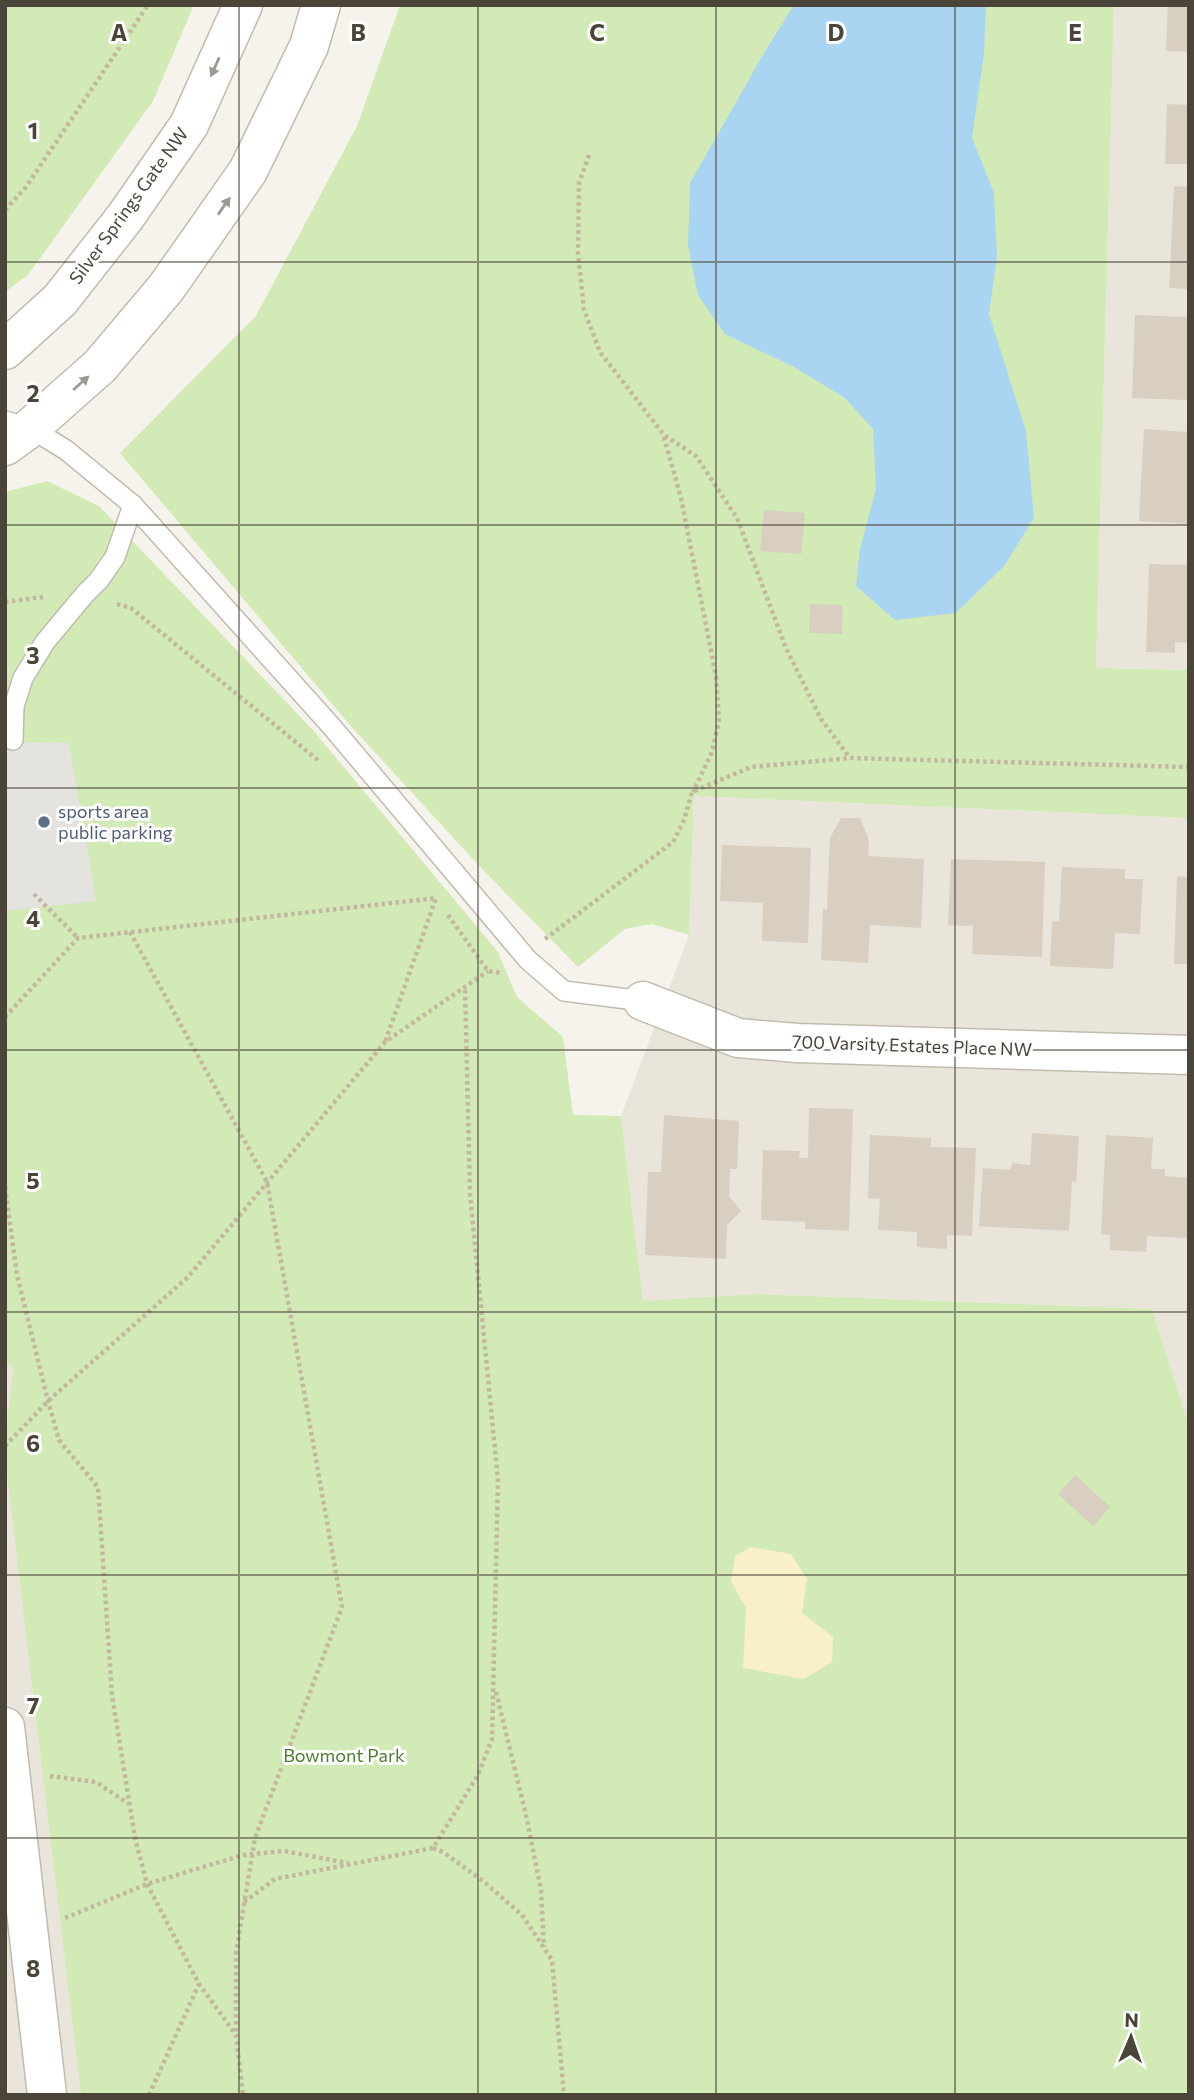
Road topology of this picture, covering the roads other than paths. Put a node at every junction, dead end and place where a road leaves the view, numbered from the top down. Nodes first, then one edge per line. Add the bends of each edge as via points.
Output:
1 (243, 5) edge
2 (321, 5) edge
3 (5, 350) edge
4 (14, 432) edge
5 (133, 505) junction
6 (13, 740) dead end
7 (643, 1001) joint
8 (1189, 1055) edge
9 (5, 1727) edge
10 (47, 2095) edge

1 -> 3 street, Silver Springs Gate NW via 189,125 127,216 60,300
4 -> 2 street via 100,366 158,298 248,171 309,46
4 - 5 lane via 66,450
5 - 6 lane via 115,557 45,642 23,678 13,706
5 - 7 lane via 332,727 528,960 564,991
7 - 8 street, 700 Varsity Estates Place NW via 738,1038
9 - 10 street

